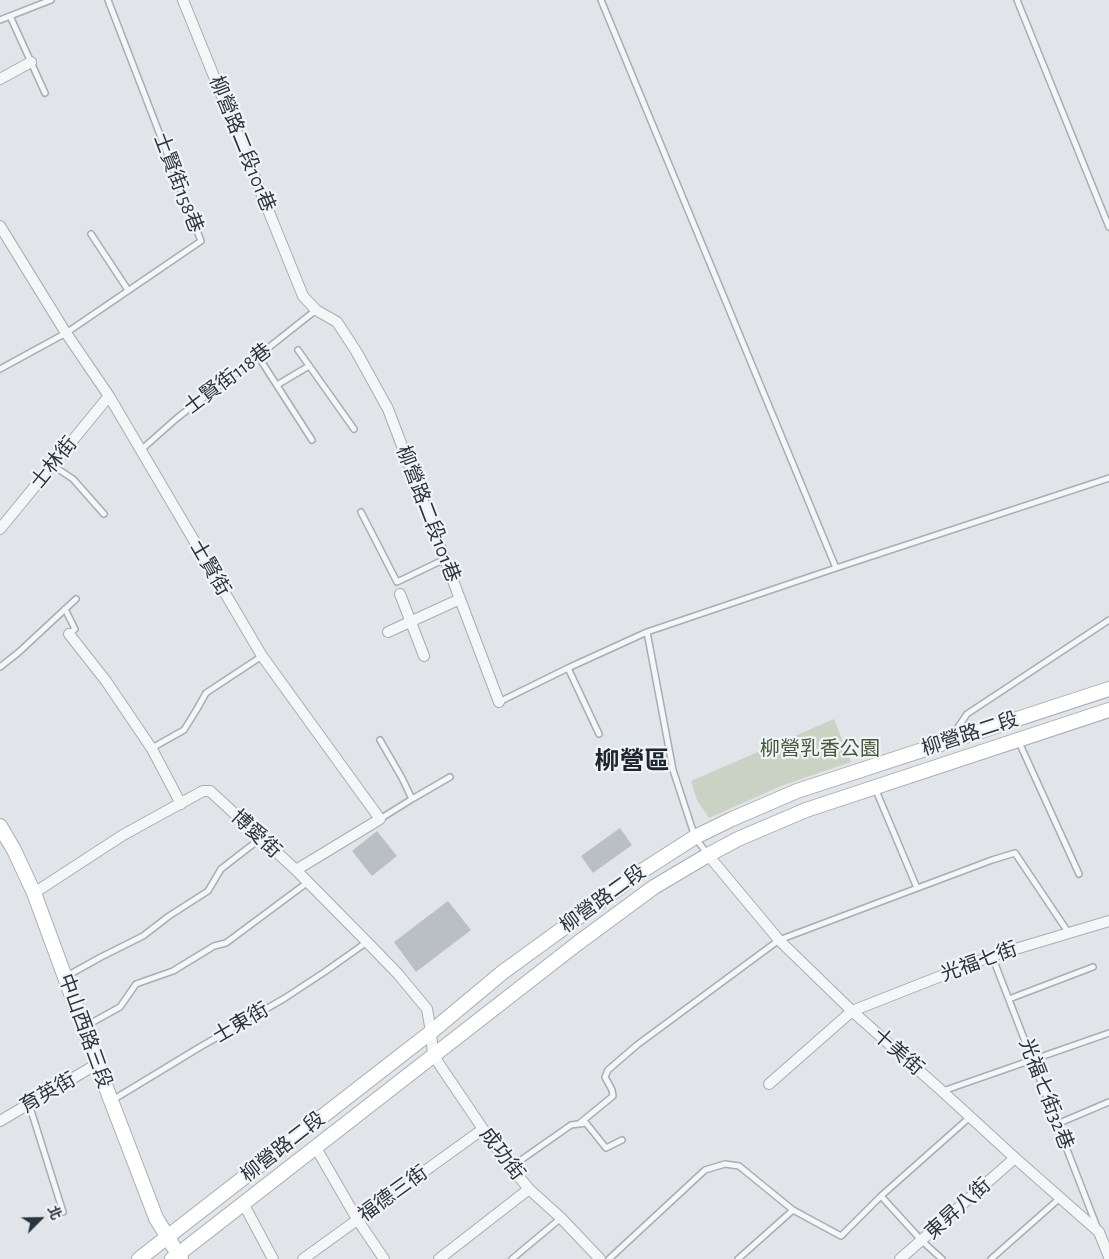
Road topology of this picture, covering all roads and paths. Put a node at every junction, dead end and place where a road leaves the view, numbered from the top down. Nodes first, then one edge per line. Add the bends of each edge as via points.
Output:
1 (51, 0) edge
2 (108, 0) edge
3 (183, 0) edge
4 (601, 0) edge
5 (1017, 0) edge
6 (10, 16) junction
7 (0, 20) edge
8 (32, 62) junction
9 (0, 79) edge
10 (46, 92) dead end
11 (0, 226) edge
12 (1109, 227) edge
13 (91, 234) dead end
14 (128, 290) junction
15 (316, 310) junction
16 (66, 332) junction
17 (298, 350) dead end
18 (258, 356) junction
19 (309, 366) junction
20 (0, 369) edge
21 (277, 386) junction
22 (109, 396) junction
23 (354, 429) dead end
24 (312, 440) dead end
25 (141, 450) junction
26 (52, 465) junction
27 (1109, 478) edge
28 (362, 512) dead end
29 (104, 514) dead end
30 (0, 529) edge
31 (445, 559) junction
32 (836, 568) junction
33 (400, 594) dead end
34 (76, 599) dead end
35 (460, 599) junction
36 (65, 609) junction
37 (1109, 620) edge
38 (410, 622) junction
39 (388, 632) dead end
40 (647, 632) junction
41 (69, 634) joint
42 (262, 656) junction
43 (424, 656) dead end
44 (0, 667) edge
45 (568, 668) junction
46 (1109, 688) edge
47 (499, 702) joint
48 (1109, 710) edge
49 (599, 734) dead end
50 (380, 740) dead end
51 (1018, 740) junction
52 (152, 749) junction
53 (950, 752) junction
54 (450, 778) dead end
55 (875, 788) junction
56 (412, 799) junction
57 (181, 804) junction
58 (380, 819) junction
59 (0, 826) edge
60 (695, 837) junction
61 (261, 838) junction
62 (708, 855) junction
63 (296, 870) junction
64 (1079, 874) dead end
65 (308, 882) junction
66 (917, 888) junction
67 (34, 893) junction
68 (1109, 921) edge
69 (1068, 932) junction
70 (779, 940) junction
71 (368, 942) junction
72 (992, 956) junction
73 (1093, 967) dead end
74 (65, 977) junction
75 (1009, 999) junction
76 (852, 1011) junction
77 (83, 1027) junction
78 (431, 1032) junction
79 (1109, 1034) edge
80 (433, 1055) junction
81 (1032, 1060) junction
82 (97, 1064) junction
83 (769, 1084) dead end
84 (942, 1091) junction
85 (111, 1101) junction
86 (1109, 1102) edge
87 (29, 1104) junction
88 (970, 1117) junction
89 (0, 1121) edge
90 (580, 1123) junction
91 (1057, 1124) junction
92 (483, 1129) junction
93 (622, 1140) dead end
94 (316, 1148) junction
95 (1015, 1158) junction
96 (511, 1167) junction
97 (529, 1189) junction
98 (881, 1196) junction
99 (1060, 1198) junction
100 (243, 1204) junction
101 (793, 1210) junction
102 (63, 1212) dead end
103 (561, 1218) junction
104 (357, 1219) junction
105 (1099, 1232) junction
106 (168, 1237) junction
107 (922, 1241) junction
108 (177, 1257) edge
109 (1109, 1257) edge
110 (139, 1259) edge
111 (273, 1259) edge
112 (303, 1259) edge
113 (384, 1259) edge
114 (439, 1259) edge
115 (512, 1259) edge
116 (600, 1259) edge
117 (609, 1259) edge
118 (738, 1259) edge
119 (900, 1259) edge
120 (942, 1259) edge
121 (991, 1259) edge

1 - 6 lane
2 - 14 lane, 士賢街158巷 via 201,241
3 - 15 street, 柳營路二段101巷 via 303,296
4 - 32 lane
5 - 12 lane
6 - 7 lane
6 - 8 lane
8 - 9 street
8 - 10 lane
11 - 16 street, 士賢街
13 - 14 lane
14 - 16 lane, 士賢街158巷
15 - 18 lane, 士賢街118巷
15 - 31 street, 柳營路二段101巷 via 337,322 388,409
16 - 20 lane, 士賢街158巷
16 - 22 street, 士賢街
17 - 19 lane
18 - 21 lane
18 - 25 lane, 士賢街118巷 via 176,418
19 - 21 lane
19 - 23 lane
21 - 24 lane
22 - 25 street, 士賢街
22 - 26 street, 士林街
25 - 42 street, 士賢街
26 - 29 lane via 73,479
26 - 30 street, 士林街
27 - 32 lane, 柳營路二段101巷
28 - 31 lane via 397,582
31 - 35 street, 柳營路二段101巷
32 - 40 lane, 柳營路二段101巷
33 - 38 street
34 - 36 lane
35 - 38 street
35 - 47 street, 柳營路二段101巷
36 - 41 lane via 75,629
36 - 44 lane
37 - 53 lane via 967,714
38 - 39 street
38 - 43 street
40 - 45 lane, 柳營路二段101巷
40 - 60 lane via 673,770
41 - 52 street
42 - 52 lane via 206,693 184,730
42 - 58 street, 士賢街
45 - 47 lane, 柳營路二段101巷
45 - 49 lane
46 - 53 street, 柳營路二段
48 - 51 street, 柳營路二段
50 - 56 lane
51 - 53 street, 柳營路二段
51 - 64 lane
52 - 57 street
53 - 55 street, 柳營路二段
53 - 60 street, 柳營路二段 via 797,791
54 - 56 lane
55 - 62 street, 柳營路二段 via 806,810
55 - 66 lane
56 - 58 lane
57 - 61 street, 博愛街 via 203,791 210,791
57 - 67 street, 博愛街 via 123,835
58 - 63 street
59 - 67 street, 中山西路三段
60 - 62 lane, 十美街
60 - 78 street, 柳營路二段 via 642,871 503,972
61 - 63 street, 博愛街
61 - 74 lane via 221,869 208,891 144,936
62 - 70 street, 十美街
62 - 80 street, 柳營路二段 via 654,887
63 - 65 street, 博愛街
65 - 71 street, 博愛街
65 - 77 lane via 226,943 214,946 172,971 136,984 120,1007
66 - 69 lane via 1015,853
66 - 70 lane
67 - 74 street, 中山西路三段
68 - 69 street, 光福七街
69 - 72 street, 光福七街
70 - 76 street, 十美街
70 - 90 lane via 608,1070 605,1077 614,1096
71 - 78 street, 博愛街 via 426,1008
71 - 85 lane, 士東街 via 285,998
72 - 75 lane, 光福七街32巷
72 - 76 street, 光福七街
73 - 75 lane
74 - 77 street, 中山西路三段
75 - 81 lane, 光福七街32巷
76 - 83 street, 光福七街
76 - 84 street, 十美街
77 - 82 street, 中山西路三段
78 - 80 street, 成功街
78 - 106 street, 柳營路二段
79 - 81 lane
80 - 92 street, 成功街
80 - 94 street, 柳營路二段
81 - 84 lane
81 - 91 lane, 光福七街32巷
82 - 85 street, 中山西路三段
82 - 87 street, 育英街
84 - 88 street, 十美街
85 - 106 street, 中山西路三段 via 156,1218
86 - 91 lane
87 - 89 street, 育英街
87 - 102 lane
88 - 95 street, 十美街
88 - 98 lane
90 - 93 lane via 586,1123 606,1148
90 - 96 lane via 571,1124
91 - 105 lane, 光福七街32巷
92 - 96 street, 成功街
92 - 104 street, 福德三街
94 - 100 street, 柳營路二段
94 - 104 street
95 - 99 street, 十美街
95 - 107 street, 東昇八街
96 - 97 street, 成功街
97 - 103 street, 成功街
97 - 114 street
98 - 101 lane via 842,1236
98 - 107 lane
99 - 105 street, 十美街
99 - 121 lane
100 - 108 street, 柳營路二段
100 - 111 street
101 - 117 lane via 739,1166 725,1164 705,1170
101 - 118 lane
103 - 115 lane
103 - 116 street, 成功街
104 - 112 street, 福德三街
104 - 113 street
105 - 109 street, 十美街
106 - 108 street, 中山西路三段
106 - 110 street, 柳營路二段
107 - 119 street, 東昇八街
107 - 120 lane

